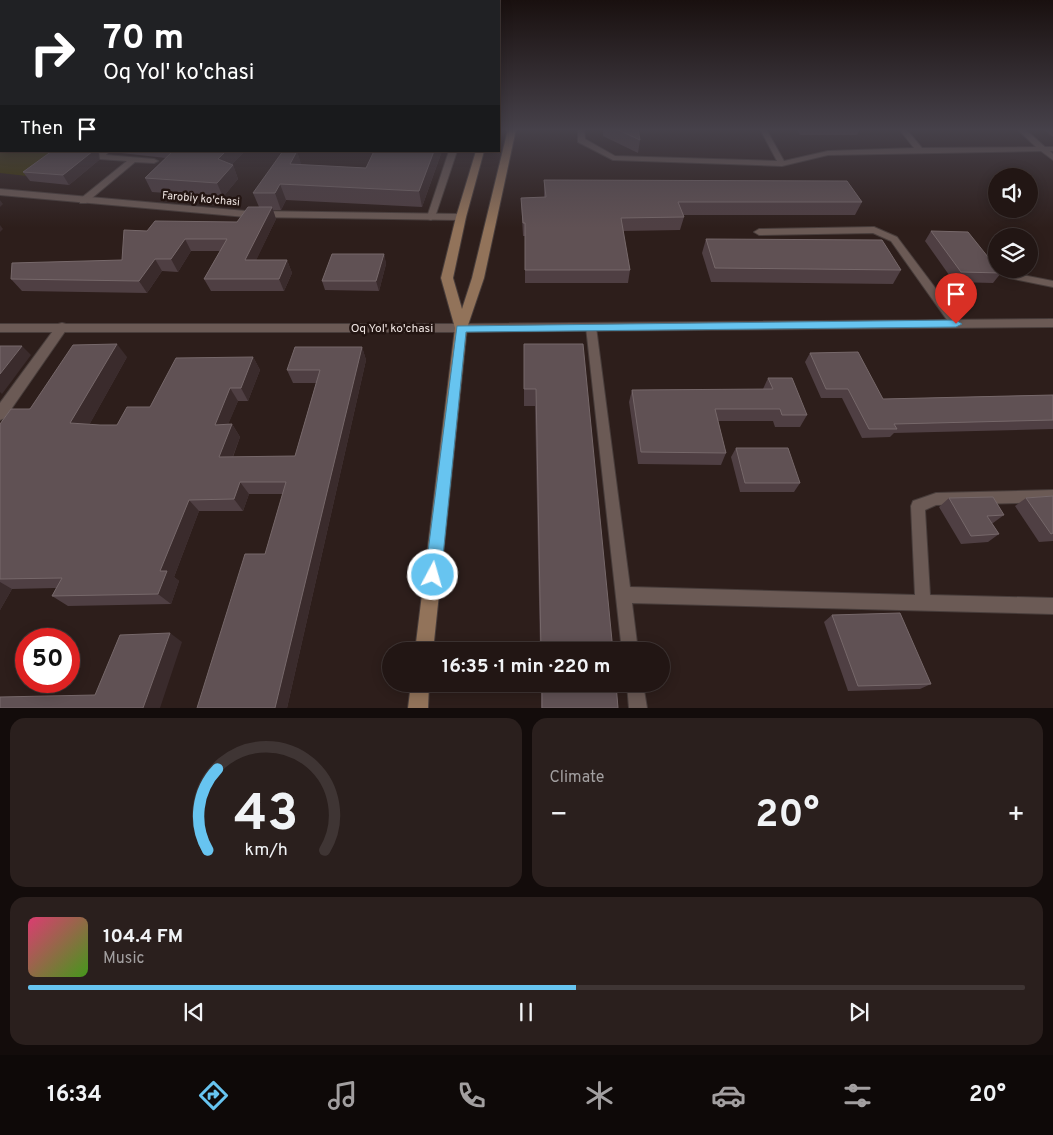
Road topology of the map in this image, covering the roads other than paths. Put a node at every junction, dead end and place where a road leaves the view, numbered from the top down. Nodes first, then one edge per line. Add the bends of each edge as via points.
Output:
1 (130, 162) edge
2 (449, 162) edge
3 (477, 162) edge
4 (504, 162) edge
5 (726, 162) edge
6 (790, 162) edge
7 (782, 164) joint
8 (0, 192) edge
9 (83, 201) junction
10 (431, 217) junction
11 (461, 217) junction
12 (759, 232) dead end
13 (1022, 278) edge
14 (1053, 284) edge
15 (1053, 323) edge
16 (956, 324) junction
17 (62, 327) junction
18 (591, 327) junction
19 (0, 328) edge
20 (461, 328) junction
21 (0, 414) edge
22 (1053, 496) edge
23 (623, 595) junction
24 (923, 603) junction
25 (1053, 606) edge
26 (425, 642) edge
27 (629, 642) edge
28 (419, 692) edge
29 (636, 692) edge
30 (418, 708) edge
31 (638, 708) edge

1 - 9 lane
2 - 10 lane
3 - 11 main road
4 - 20 main road via 478,278
5 - 7 lane
6 - 7 lane
8 - 9 street, Farobiy ko'chasi
9 - 10 street, Farobiy ko'chasi via 246,214
10 - 11 street, Farobiy ko'chasi
11 - 20 main road via 447,278
12 - 16 lane via 874,230 894,239
13 - 14 lane
15 - 16 street, Oq Yol' ko'chasi
16 - 18 street, Oq Yol' ko'chasi
17 - 19 street, Oq Yol' ko'chasi
17 - 20 street, Oq Yol' ko'chasi
17 - 21 street
18 - 20 street, Oq Yol' ko'chasi
18 - 23 lane
20 - 26 main road
22 - 24 lane via 936,499 918,506
23 - 24 lane
23 - 27 lane
24 - 25 lane
28 - 30 main road
29 - 31 lane

